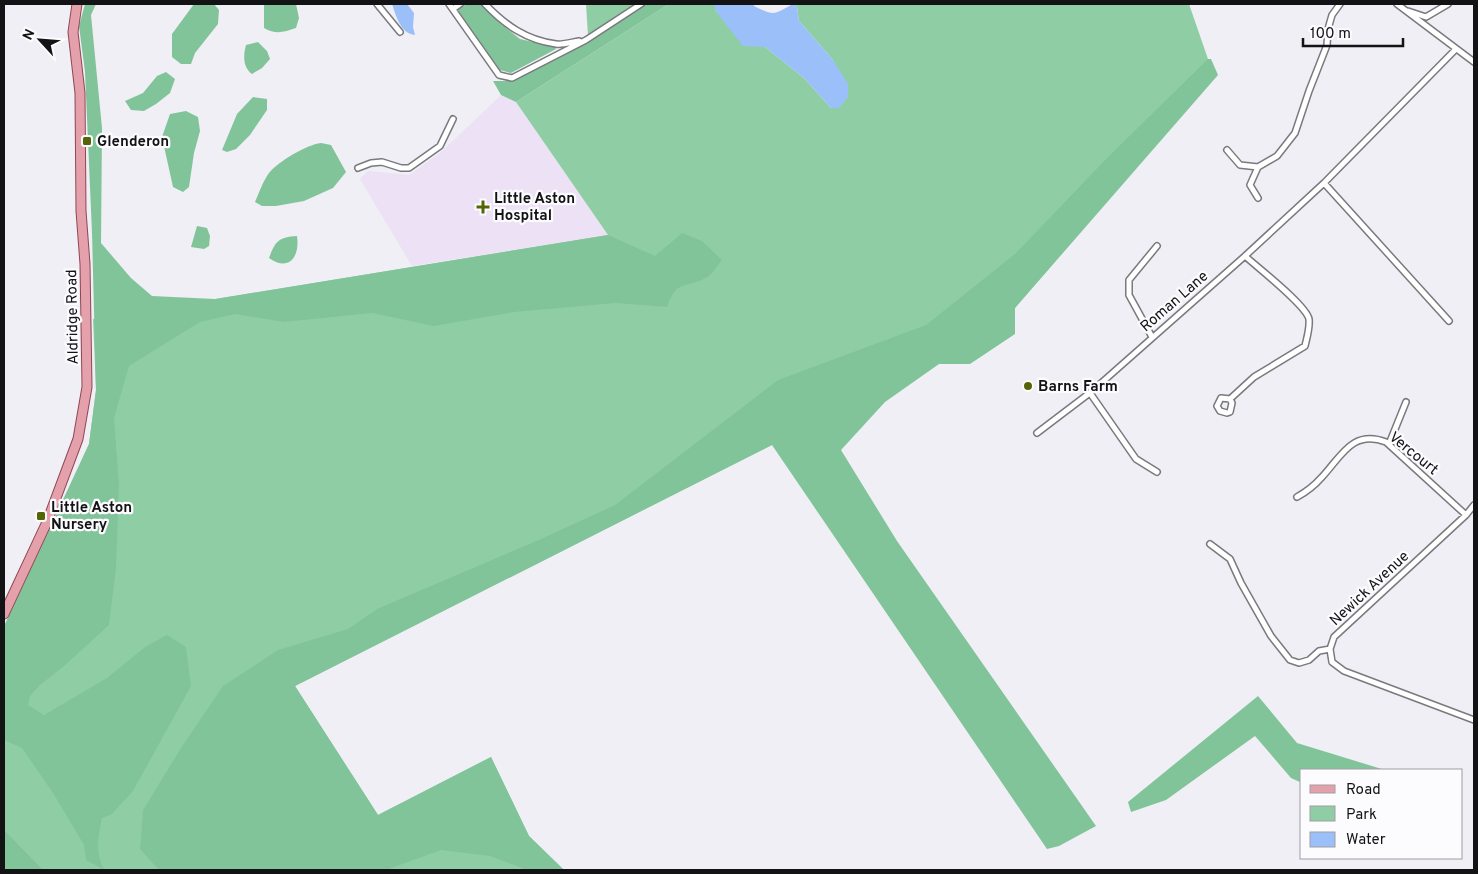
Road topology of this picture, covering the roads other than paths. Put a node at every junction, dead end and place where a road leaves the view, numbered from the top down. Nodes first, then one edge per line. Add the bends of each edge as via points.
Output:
1 (77, 4) edge
2 (377, 4) edge
3 (449, 4) edge
4 (460, 4) edge
5 (485, 4) edge
6 (641, 4) edge
7 (1340, 4) edge
8 (1397, 4) edge
9 (1448, 4) edge
10 (453, 9) junction
11 (1403, 9) junction
12 (400, 32) dead end
13 (586, 40) junction
14 (1456, 49) junction
15 (1474, 52) edge
16 (1469, 57) junction
17 (1474, 62) edge
18 (453, 119) dead end
19 (1226, 150) dead end
20 (1258, 167) junction
21 (358, 168) dead end
22 (1324, 183) junction
23 (1258, 198) dead end
24 (1157, 246) dead end
25 (1245, 256) junction
26 (1449, 321) dead end
27 (1152, 337) junction
28 (1090, 393) junction
29 (1230, 399) dead end
30 (1406, 402) dead end
31 (1037, 433) dead end
32 (1388, 444) junction
33 (1157, 472) dead end
34 (1297, 497) dead end
35 (1474, 505) edge
36 (1466, 515) junction
37 (1210, 544) dead end
38 (4, 614) edge
39 (1330, 649) junction
40 (1474, 720) edge

1 - 38 main road, Aldridge Road via 73,32 80,93 87,387 78,439 47,522
2 - 12 street
3 - 10 street
4 - 10 street
5 - 13 street via 520,34 557,44
6 - 13 street
7 - 20 street via 1332,15 1327,46 1295,133 1277,156
8 - 11 street
9 - 11 street via 1426,17
10 - 13 street via 499,75 512,78
11 - 14 street
14 - 16 street
14 - 22 street, Roman Lane
15 - 16 street
16 - 17 street
18 - 21 street via 440,146 409,168 382,162
19 - 20 street via 1240,165
20 - 23 street via 1250,185
22 - 25 street, Roman Lane
22 - 26 street
24 - 27 street via 1129,280 1129,295
25 - 27 street, Roman Lane
25 - 29 street via 1299,304 1308,317 1309,327 1305,346 1254,377
27 - 28 street, Roman Lane
28 - 31 street, Roman Lane
28 - 33 street via 1136,459
30 - 32 street
32 - 34 street, Vercourt via 1371,438 1354,443 1315,484
32 - 36 street, Vercourt
35 - 36 street, Newick Avenue
36 - 39 street, Newick Avenue via 1334,637
37 - 39 street, Newick Avenue via 1230,559 1271,636 1290,660 1299,663 1319,651
39 - 40 street via 1332,662 1344,671

